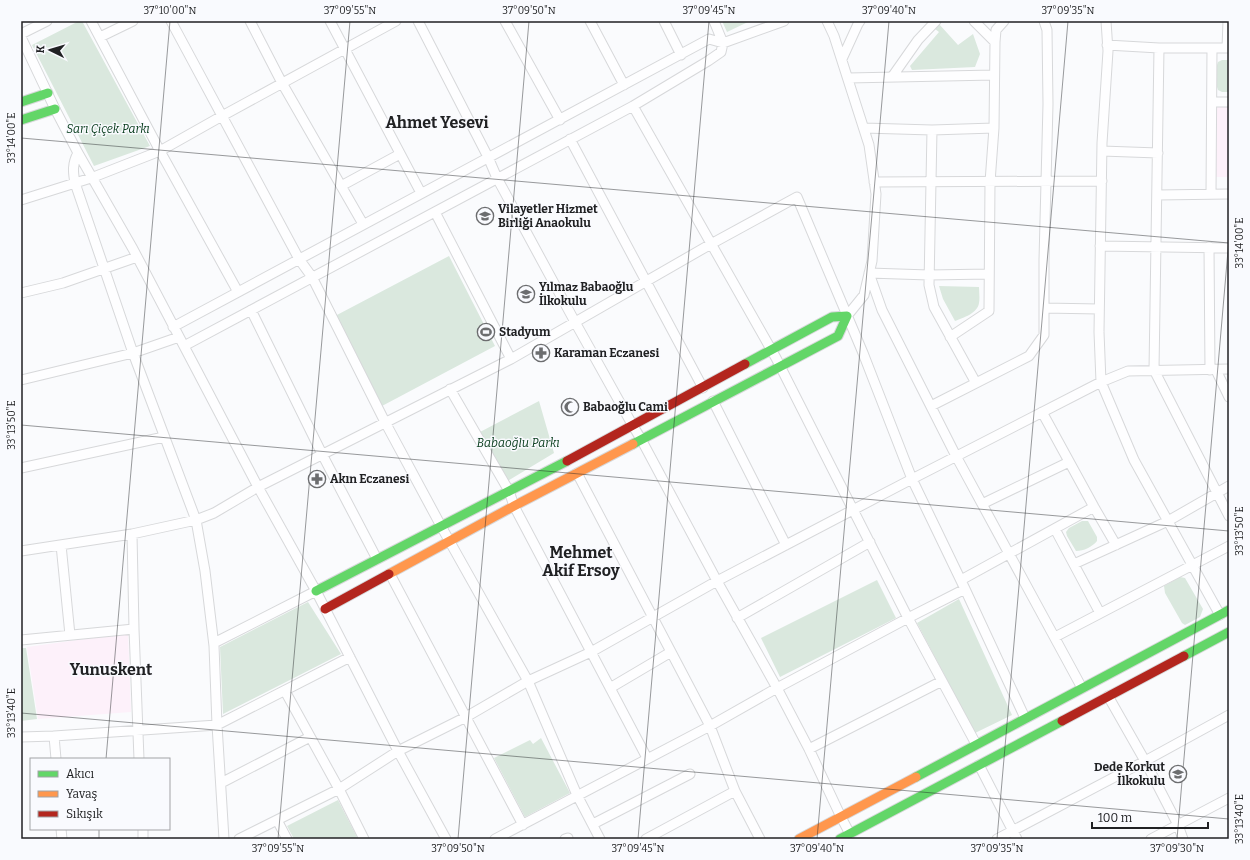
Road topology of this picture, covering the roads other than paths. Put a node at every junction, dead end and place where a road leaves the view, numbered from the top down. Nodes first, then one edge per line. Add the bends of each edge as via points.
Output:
1 (47, 21) edge
2 (91, 21) edge
3 (133, 21) edge
4 (171, 21) edge
5 (250, 21) edge
6 (330, 21) edge
7 (396, 21) edge
8 (418, 21) edge
9 (505, 21) edge
10 (590, 21) edge
11 (664, 21) edge
12 (714, 21) edge
13 (784, 21) edge
14 (827, 21) edge
15 (860, 21) edge
16 (936, 21) edge
17 (974, 21) edge
18 (1004, 21) edge
19 (1044, 21) edge
20 (1106, 21) edge
21 (1228, 21) edge
22 (21, 34) edge
23 (21, 37) edge
24 (100, 37) junction
25 (995, 42) junction
26 (723, 43) junction
27 (1107, 46) junction
28 (1159, 48) junction
29 (1212, 48) junction
30 (1228, 48) edge
31 (344, 49) junction
32 (681, 55) junction
33 (842, 59) junction
34 (994, 75) junction
35 (892, 77) junction
36 (848, 78) junction
37 (282, 83) junction
38 (624, 85) junction
39 (48, 93) junction
40 (21, 102) edge
41 (1212, 102) junction
42 (1229, 102) edge
43 (633, 106) junction
44 (54, 109) junction
45 (222, 116) junction
46 (21, 120) edge
47 (560, 120) junction
48 (864, 128) junction
49 (994, 128) junction
50 (932, 130) junction
51 (570, 139) junction
52 (160, 151) junction
53 (1102, 151) junction
54 (78, 153) junction
55 (1158, 153) junction
56 (400, 154) junction
57 (488, 158) junction
58 (91, 178) junction
59 (497, 178) junction
60 (1102, 181) junction
61 (874, 182) junction
62 (931, 182) junction
63 (990, 182) junction
64 (1046, 182) junction
65 (75, 183) junction
66 (341, 186) junction
67 (421, 193) junction
68 (1211, 194) junction
69 (1229, 194) edge
70 (1157, 195) junction
71 (21, 200) edge
72 (435, 212) junction
73 (363, 224) junction
74 (711, 244) junction
75 (1100, 246) junction
76 (1156, 247) junction
77 (1209, 247) junction
78 (1229, 248) edge
79 (137, 256) junction
80 (299, 259) junction
81 (104, 268) junction
82 (869, 273) junction
83 (989, 274) junction
84 (929, 275) junction
85 (312, 278) junction
86 (647, 280) junction
87 (238, 292) junction
88 (21, 293) edge
89 (1044, 308) junction
90 (1099, 309) junction
91 (251, 310) junction
92 (847, 316) junction
93 (575, 322) junction
94 (173, 327) junction
95 (179, 337) junction
96 (950, 337) junction
97 (184, 346) junction
98 (772, 350) junction
99 (133, 353) junction
100 (511, 359) junction
101 (780, 366) junction
102 (1154, 370) junction
103 (1213, 370) junction
104 (1229, 370) edge
105 (21, 380) edge
106 (1101, 382) junction
107 (976, 384) junction
108 (703, 388) junction
109 (450, 389) junction
110 (1229, 397) edge
111 (714, 401) junction
112 (931, 406) junction
113 (1042, 412) junction
114 (385, 422) junction
115 (633, 426) junction
116 (164, 437) junction
117 (641, 439) junction
118 (322, 454) junction
119 (956, 456) junction
120 (1069, 462) junction
121 (21, 468) edge
122 (577, 473) junction
123 (912, 479) junction
124 (1229, 486) edge
125 (258, 487) junction
126 (509, 491) junction
127 (1217, 493) junction
128 (982, 504) junction
129 (514, 506) junction
130 (1094, 507) junction
131 (853, 510) junction
132 (1229, 516) edge
133 (196, 520) junction
134 (1168, 521) junction
135 (441, 526) junction
136 (1055, 529) junction
137 (132, 534) junction
138 (450, 541) junction
139 (870, 542) junction
140 (1116, 544) junction
141 (61, 545) junction
142 (786, 545) junction
143 (1229, 546) edge
144 (21, 551) edge
145 (1010, 554) junction
146 (377, 559) junction
147 (1074, 564) junction
148 (1192, 565) junction
149 (390, 574) junction
150 (961, 580) junction
151 (717, 582) junction
152 (965, 589) junction
153 (316, 591) junction
154 (325, 609) junction
155 (1229, 610) edge
156 (1100, 613) junction
157 (1220, 615) junction
158 (653, 618) junction
159 (737, 618) junction
160 (908, 618) junction
161 (134, 629) junction
162 (1229, 632) edge
163 (70, 635) junction
164 (1055, 637) junction
165 (21, 640) edge
166 (214, 643) junction
167 (591, 652) junction
168 (671, 652) junction
169 (350, 657) junction
170 (528, 681) junction
171 (942, 681) junction
172 (610, 688) junction
173 (776, 688) junction
174 (1082, 688) junction
175 (285, 691) junction
176 (1108, 696) junction
177 (1229, 715) edge
178 (466, 717) junction
179 (1025, 718) junction
180 (217, 725) junction
181 (710, 726) junction
182 (137, 730) junction
183 (54, 736) junction
184 (21, 737) edge
185 (310, 737) junction
186 (976, 744) junction
187 (809, 749) junction
188 (398, 751) junction
189 (56, 758) edge
190 (139, 758) edge
191 (647, 758) junction
192 (1145, 761) junction
193 (979, 765) junction
194 (690, 774) dead end
195 (221, 783) junction
196 (339, 789) junction
197 (734, 791) junction
198 (577, 795) junction
199 (1229, 798) edge
200 (841, 817) junction
201 (277, 820) junction
202 (592, 824) junction
203 (523, 825) junction
204 (1178, 825) junction
205 (850, 834) junction
206 (1015, 835) edge
207 (224, 839) edge
208 (239, 839) edge
209 (287, 839) edge
210 (364, 839) edge
211 (446, 839) edge
212 (495, 839) edge
213 (600, 839) edge
214 (646, 839) edge
215 (760, 839) edge
216 (799, 839) edge
217 (840, 839) edge
218 (997, 839) edge
219 (1151, 839) edge
220 (1183, 839) edge

1 - 22 street
2 - 24 street
3 - 24 street
4 - 45 street
5 - 37 street
6 - 31 street
7 - 31 street
8 - 57 street
9 - 47 street
10 - 38 street
11 - 32 street
12 - 26 street
13 - 26 street
14 - 33 street
15 - 33 street
16 - 35 street via 918,40
17 - 25 street
18 - 25 street via 996,30
19 - 64 street via 1047,30 1048,104
20 - 27 street
21 - 30 street
23 - 39 street
24 - 52 street
25 - 34 street
26 - 32 street via 709,39
26 - 43 street via 721,52
27 - 28 street
27 - 53 street
28 - 29 street
28 - 55 street
29 - 30 street
29 - 41 street
31 - 37 street
31 - 56 street
32 - 38 street
33 - 36 street
34 - 35 street
34 - 49 street
35 - 36 street
36 - 48 street
37 - 45 street
37 - 66 street
38 - 47 street
39 - 40 street
39 - 44 street
41 - 42 street
41 - 68 street
43 - 51 street
43 - 74 street
44 - 46 street
44 - 54 street
45 - 52 street
45 - 80 street
47 - 57 street
48 - 50 street
48 - 61 street via 870,146
49 - 50 street
49 - 63 street
50 - 62 street
51 - 59 street
51 - 86 street
52 - 58 street
52 - 87 street
53 - 55 street
53 - 60 street
54 - 58 street
54 - 65 street via 73,166
55 - 70 street
56 - 66 street
56 - 67 street
57 - 59 street
57 - 67 street
58 - 65 street
58 - 79 street
59 - 72 street
59 - 93 street
60 - 64 street
60 - 75 street
61 - 62 street
61 - 82 street via 876,194
62 - 63 street
62 - 84 street
63 - 64 street
63 - 83 street
64 - 89 street
65 - 71 street
65 - 81 street
66 - 73 street
67 - 73 street
68 - 69 street
68 - 70 street
70 - 76 street
72 - 85 street
72 - 100 street
73 - 80 street
74 - 86 street
74 - 92 street via 797,197
74 - 98 street
75 - 76 street
75 - 90 street
76 - 77 street
76 - 102 street
77 - 78 street
77 - 103 street
79 - 81 street
79 - 94 street
80 - 85 street
80 - 87 street
81 - 88 street
81 - 99 street
82 - 84 street
82 - 92 street via 864,295
82 - 112 street via 882,310
83 - 84 street
83 - 96 street via 989,311
84 - 96 street via 934,307
85 - 91 street
85 - 114 street
86 - 93 street
86 - 108 street
87 - 94 street
89 - 90 street
89 - 107 street via 1044,335 1030,356
90 - 106 street
91 - 97 street
91 - 118 street
92 - 98 street via 832,317
92 - 101 street via 838,336
92 - 123 street
93 - 100 street
93 - 115 street
94 - 95 street
95 - 97 street
95 - 99 street
96 - 107 street
97 - 125 street
98 - 101 street
98 - 108 street
99 - 105 street
99 - 116 street
100 - 109 street
101 - 111 street
101 - 131 street
102 - 103 street
102 - 106 street via 1128,371
102 - 127 street
103 - 104 street
103 - 110 street
106 - 113 street
106 - 134 street via 1134,460
107 - 112 street
108 - 115 street
109 - 114 street
109 - 126 street
111 - 117 street
111 - 142 street
112 - 119 street
113 - 119 street
113 - 120 street
114 - 118 street
114 - 135 street
115 - 117 street
115 - 126 street
116 - 121 street
116 - 133 street
117 - 122 street
117 - 151 street
118 - 125 street
118 - 146 street
119 - 123 street
119 - 128 street
120 - 128 street
120 - 130 street
122 - 129 street
122 - 158 street
123 - 131 street
123 - 150 street
124 - 127 street
125 - 133 street via 214,513
125 - 153 street
126 - 129 street
126 - 135 street
127 - 132 street
127 - 134 street
128 - 145 street
129 - 138 street
129 - 167 street
130 - 136 street
130 - 140 street
131 - 139 street
131 - 142 street
133 - 137 street
133 - 166 street
134 - 140 street
134 - 148 street
135 - 138 street
135 - 146 street
136 - 145 street
136 - 147 street
137 - 141 street
137 - 161 street
138 - 149 street
138 - 170 street
139 - 159 street
139 - 160 street
140 - 147 street
141 - 144 street
141 - 163 street
142 - 151 street
143 - 148 street
145 - 150 street
145 - 164 street
146 - 153 street
147 - 156 street
148 - 156 street
148 - 157 street
149 - 154 street
149 - 178 street
150 - 152 street
151 - 158 street
151 - 159 street
152 - 160 street
152 - 179 street
153 - 154 street
153 - 166 street
154 - 169 street
155 - 157 street
156 - 164 street
157 - 174 street
158 - 167 street
158 - 168 street
159 - 173 street
160 - 171 street
160 - 173 street
161 - 163 street
161 - 182 street
162 - 176 street
163 - 165 street
164 - 174 street
166 - 180 street
167 - 170 street
167 - 172 street
168 - 172 street
168 - 181 street
169 - 175 street
169 - 188 street
170 - 178 street
170 - 198 street
171 - 186 street
171 - 187 street
172 - 191 street
173 - 181 street
173 - 187 street
174 - 179 street
175 - 180 street
175 - 185 street
176 - 192 street
176 - 193 street
177 - 192 street
178 - 188 street
178 - 203 street
179 - 186 street
180 - 182 street
180 - 195 street
181 - 191 street
181 - 197 street
182 - 183 street
182 - 190 street
183 - 184 street
183 - 189 street
185 - 195 street
185 - 196 street
186 - 200 street
187 - 200 street
188 - 196 street
188 - 211 street
191 - 198 street
192 - 204 street
192 - 206 street
193 - 205 street
193 - 206 street
194 - 202 street
195 - 207 street
196 - 201 street
196 - 210 street
197 - 214 street
197 - 215 street
198 - 202 street
198 - 203 street
199 - 204 street
200 - 205 street
200 - 216 street
201 - 208 street
201 - 209 street
202 - 213 street
203 - 212 street
204 - 219 street
204 - 220 street
205 - 217 street
206 - 218 street

